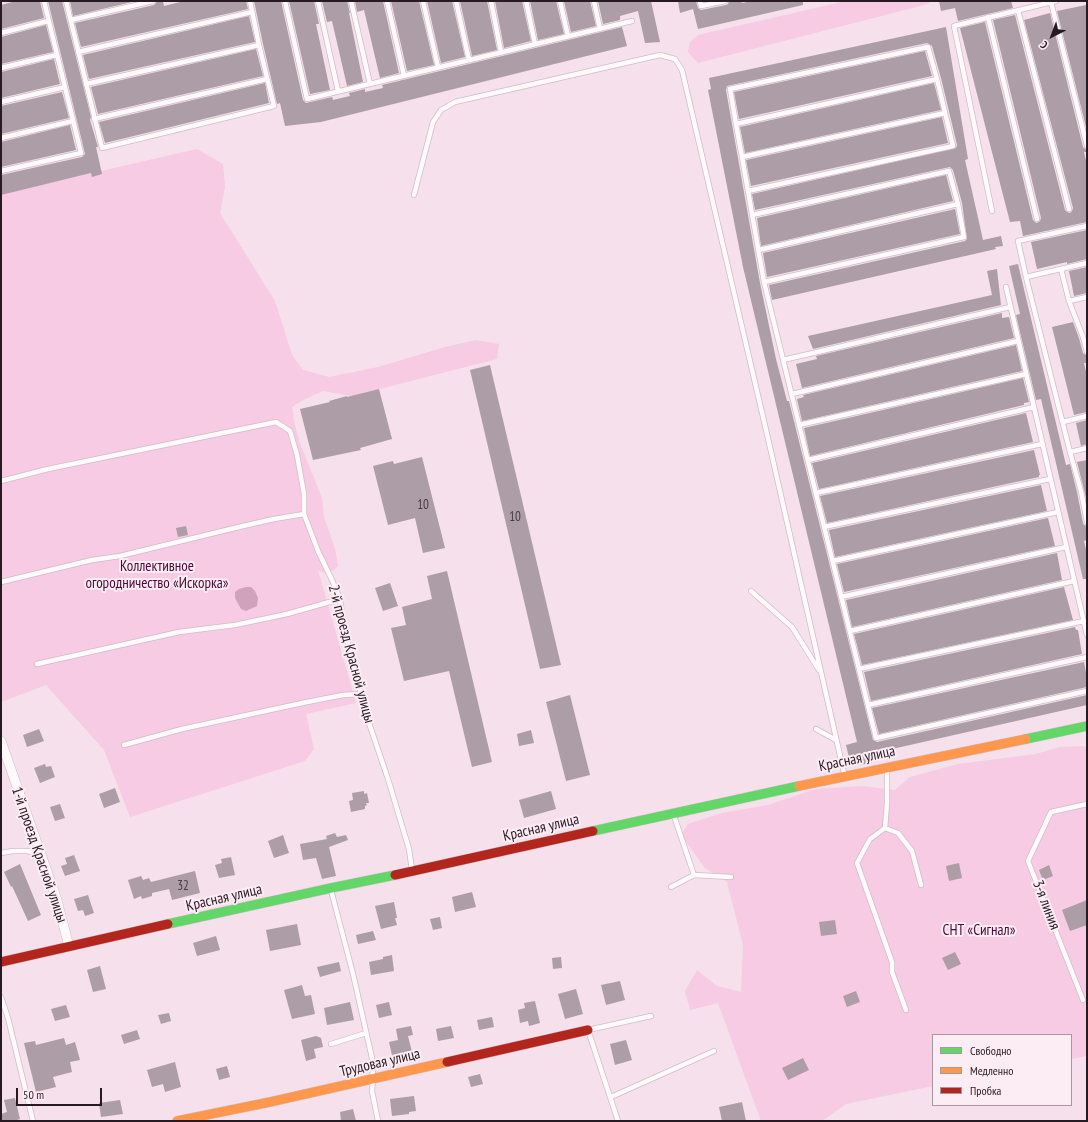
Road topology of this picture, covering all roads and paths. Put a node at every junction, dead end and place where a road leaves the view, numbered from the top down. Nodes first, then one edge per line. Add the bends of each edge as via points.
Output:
1 (44, 1) edge
2 (66, 1) edge
3 (153, 1) edge
4 (250, 1) edge
5 (285, 1) edge
6 (318, 1) edge
7 (351, 1) edge
8 (387, 1) edge
9 (423, 1) edge
10 (456, 1) edge
11 (490, 1) edge
12 (526, 1) edge
13 (560, 1) edge
14 (594, 1) edge
15 (700, 1) edge
16 (725, 1) edge
17 (1054, 2) edge
18 (1018, 10) junction
19 (252, 12) junction
20 (988, 17) junction
21 (71, 20) junction
22 (48, 21) junction
23 (632, 21) dead end
24 (600, 29) junction
25 (1, 33) edge
26 (568, 36) junction
27 (535, 44) junction
28 (259, 45) junction
29 (78, 52) junction
30 (501, 52) junction
31 (56, 55) junction
32 (469, 60) junction
33 (1, 68) edge
34 (438, 68) junction
35 (404, 76) junction
36 (267, 79) junction
37 (937, 79) junction
38 (86, 84) junction
39 (370, 84) junction
40 (65, 87) junction
41 (338, 91) junction
42 (1, 102) edge
43 (945, 113) junction
44 (94, 119) junction
45 (73, 121) junction
46 (736, 124) junction
47 (1, 138) edge
48 (1087, 146) edge
49 (742, 157) junction
50 (1, 171) edge
51 (748, 191) junction
52 (414, 195) dead end
53 (958, 204) junction
54 (1069, 209) dead end
55 (992, 211) dead end
56 (752, 215) junction
57 (1037, 219) dead end
58 (1087, 226) edge
59 (758, 250) junction
60 (1087, 263) edge
61 (1061, 269) junction
62 (1026, 277) junction
63 (764, 282) junction
64 (1006, 287) dead end
65 (1087, 297) edge
66 (1069, 301) junction
67 (1010, 307) junction
68 (1085, 337) edge
69 (1018, 341) junction
70 (1087, 352) edge
71 (783, 360) junction
72 (1026, 374) junction
73 (792, 394) junction
74 (1034, 407) junction
75 (1087, 416) edge
76 (1063, 422) junction
77 (799, 425) junction
78 (1042, 444) junction
79 (1087, 448) edge
80 (1070, 452) junction
81 (808, 460) junction
82 (1050, 479) junction
83 (1, 481) edge
84 (1087, 489) edge
85 (1081, 491) junction
86 (816, 493) junction
87 (1058, 512) junction
88 (304, 514) junction
89 (1087, 522) edge
90 (824, 527) junction
91 (1066, 547) junction
92 (833, 561) junction
93 (1074, 581) junction
94 (1, 582) edge
95 (751, 591) dead end
96 (842, 597) junction
97 (340, 600) junction
98 (1084, 621) junction
99 (850, 631) junction
100 (1087, 635) edge
101 (1087, 657) edge
102 (37, 664) dead end
103 (859, 670) junction
104 (821, 674) junction
105 (1087, 691) edge
106 (361, 694) junction
107 (868, 705) junction
108 (1087, 726) edge
109 (816, 729) dead end
110 (836, 740) junction
111 (1, 741) edge
112 (124, 746) dead end
113 (887, 767) junction
114 (844, 775) junction
115 (1087, 804) edge
116 (673, 813) junction
117 (885, 828) junction
118 (1, 853) edge
119 (40, 854) junction
120 (412, 872) junction
121 (694, 875) junction
122 (731, 877) dead end
123 (921, 885) dead end
124 (671, 887) dead end
125 (331, 888) junction
126 (69, 946) junction
127 (1, 962) edge
128 (1, 997) edge
129 (1083, 1000) dead end
130 (906, 1010) dead end
131 (651, 1016) dead end
132 (588, 1030) junction
133 (366, 1033) junction
134 (331, 1044) dead end
135 (714, 1051) dead end
136 (373, 1079) junction
137 (611, 1097) junction
138 (33, 1121) edge
139 (177, 1121) edge
140 (378, 1121) edge
141 (618, 1121) edge

1 - 22 lane
2 - 21 lane
3 - 21 lane
4 - 19 lane
5 - 41 lane via 307,99
6 - 41 lane
7 - 39 lane
8 - 35 lane
9 - 34 lane
10 - 32 lane
11 - 30 lane
12 - 27 lane
13 - 26 lane
14 - 24 lane
15 - 16 lane via 701,6
17 - 18 lane
17 - 48 lane
18 - 20 lane
18 - 54 lane
19 - 28 lane
19 - 29 lane
20 - 55 lane via 954,26
20 - 57 lane
21 - 29 lane
22 - 25 lane
22 - 31 lane
23 - 24 lane
24 - 26 lane
26 - 27 lane
27 - 30 lane
28 - 36 lane
28 - 38 lane
29 - 38 lane
30 - 32 lane
31 - 33 lane
31 - 40 lane
32 - 34 lane
34 - 35 lane
35 - 39 lane
36 - 44 lane
36 - 44 lane via 274,106 102,148
37 - 43 lane
37 - 46 lane
37 - 46 lane via 928,47 730,89
38 - 44 lane
39 - 41 lane
40 - 42 lane
40 - 45 lane
43 - 49 lane
43 - 51 lane via 953,146
45 - 47 lane
45 - 50 lane via 81,153
46 - 49 lane
49 - 51 lane
51 - 56 lane
52 - 104 lane via 433,122 441,110 455,102 660,55 675,59 682,70 686,85
53 - 56 lane via 950,171
53 - 59 lane
53 - 63 lane via 964,237
56 - 59 lane
58 - 62 lane via 1018,241
59 - 63 lane
60 - 61 lane
61 - 62 lane
61 - 66 lane
62 - 76 lane
63 - 71 lane
64 - 67 lane
65 - 66 lane
66 - 68 lane
67 - 69 lane
67 - 71 lane
68 - 70 lane
69 - 72 lane
69 - 73 lane
71 - 73 lane
72 - 74 lane
72 - 77 lane
73 - 77 lane
74 - 78 lane
74 - 81 lane
75 - 76 lane
76 - 80 lane
77 - 81 lane
78 - 82 lane
78 - 86 lane
79 - 80 lane
80 - 85 lane
81 - 86 lane
82 - 87 lane
82 - 90 lane
83 - 88 lane, 2-й проезд Красной улицы via 56,467 276,422 290,431 304,494
84 - 85 lane
85 - 89 lane
86 - 90 lane
87 - 91 lane
87 - 92 lane
88 - 94 lane
88 - 97 lane, 2-й проезд Красной улицы
90 - 92 lane
91 - 93 lane
91 - 96 lane
92 - 96 lane
93 - 98 lane
93 - 99 lane
95 - 104 lane via 792,627
96 - 99 lane
97 - 102 lane via 235,625 179,632
97 - 106 lane, 2-й проезд Красной улицы via 344,628
98 - 100 lane
98 - 103 lane
99 - 103 lane
101 - 107 lane
103 - 107 lane
104 - 110 lane
105 - 107 lane via 876,738
106 - 112 lane via 307,702 182,729
106 - 120 lane, 2-й проезд Красной улицы via 409,849
108 - 113 street, Красная улица
109 - 110 lane
110 - 114 lane
111 - 119 street, 1-й проезд Красной улицы
113 - 114 street, Красная улица
113 - 117 lane
114 - 116 street, Красная улица
115 - 129 lane, 3-я линия via 1051,812 1028,861
116 - 120 street, Красная улица
116 - 121 lane
117 - 123 lane via 898,833 912,851
117 - 130 lane via 870,839 856,863 892,962 892,972
118 - 119 lane via 27,851
119 - 126 street, 1-й проезд Красной улицы via 56,897
120 - 125 street, Красная улица
121 - 122 lane
121 - 124 lane
125 - 126 street, Красная улица
125 - 133 lane
126 - 127 street, Красная улица
128 - 138 lane
131 - 132 lane
132 - 136 street, Трудовая улица
132 - 137 lane
133 - 134 lane
133 - 136 lane via 372,1058
135 - 137 lane
136 - 139 street, Трудовая улица
136 - 140 lane via 372,1091
137 - 141 lane

